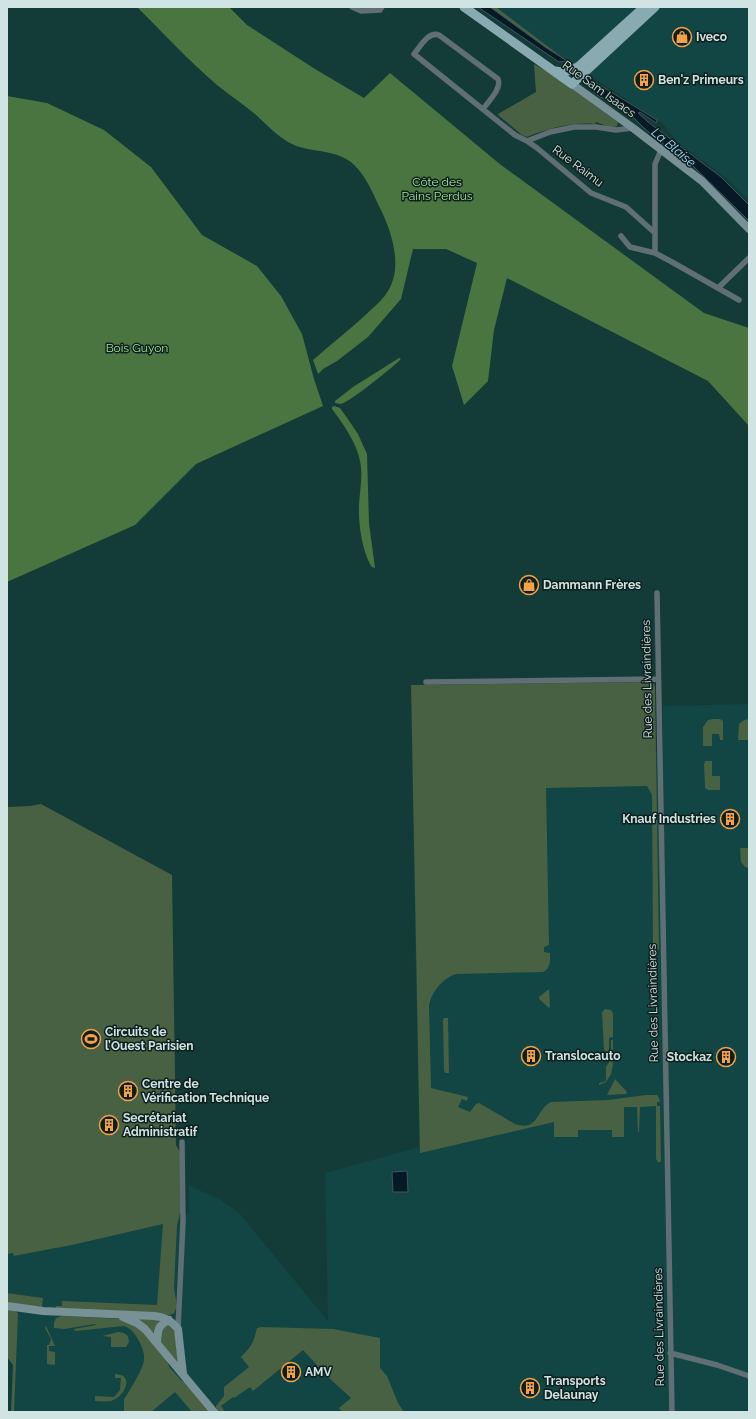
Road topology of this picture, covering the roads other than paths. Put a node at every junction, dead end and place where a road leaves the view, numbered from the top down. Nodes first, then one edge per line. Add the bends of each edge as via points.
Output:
1 (352, 7) edge
2 (382, 7) edge
3 (464, 7) edge
4 (644, 7) edge
5 (655, 7) edge
6 (584, 62) junction
7 (554, 71) junction
8 (570, 83) junction
9 (483, 108) junction
10 (633, 128) junction
11 (527, 141) junction
12 (661, 150) junction
13 (749, 229) edge
14 (655, 233) junction
15 (621, 236) dead end
16 (655, 253) junction
17 (749, 258) edge
18 (718, 288) junction
19 (739, 300) dead end
20 (657, 593) dead end
21 (658, 679) junction
22 (426, 682) dead end
23 (182, 1142) dead end
24 (7, 1306) edge
25 (120, 1315) junction
26 (169, 1320) junction
27 (178, 1328) junction
28 (157, 1343) junction
29 (670, 1352) junction
30 (183, 1374) junction
31 (749, 1376) edge
32 (214, 1412) edge
33 (672, 1412) edge

1 - 2 street via 362,11 380,10
3 - 7 main road, Rue Sam Isaacs
4 - 6 main road
5 - 8 main road
6 - 7 main road via 570,71
6 - 8 main road
7 - 8 main road, Rue Sam Isaacs
8 - 10 main road, Rue Sam Isaacs
9 - 9 street, Rue Raimu via 414,54 431,35 439,35 498,79 498,87
9 - 11 street, Rue Raimu via 515,135
10 - 11 street via 616,130 574,127 550,132
10 - 12 main road, Rue Sam Isaacs
11 - 14 street, Rue Raimu via 591,193 626,207
12 - 13 main road, Rue Sam Isaacs via 702,182
12 - 14 street via 655,164
14 - 16 street
15 - 16 street via 630,247
16 - 18 street
17 - 18 street
18 - 19 street
20 - 21 street, Rue des Livraindières
21 - 22 street
21 - 29 street, Rue des Livraindières
23 - 27 street via 183,1222
24 - 25 main road via 43,1312
25 - 26 main road via 154,1316
25 - 28 main road via 145,1329
26 - 27 main road
26 - 28 main road via 159,1328
27 - 30 main road
28 - 30 main road
29 - 31 street
29 - 33 street, Rue des Livraindières
30 - 32 main road

